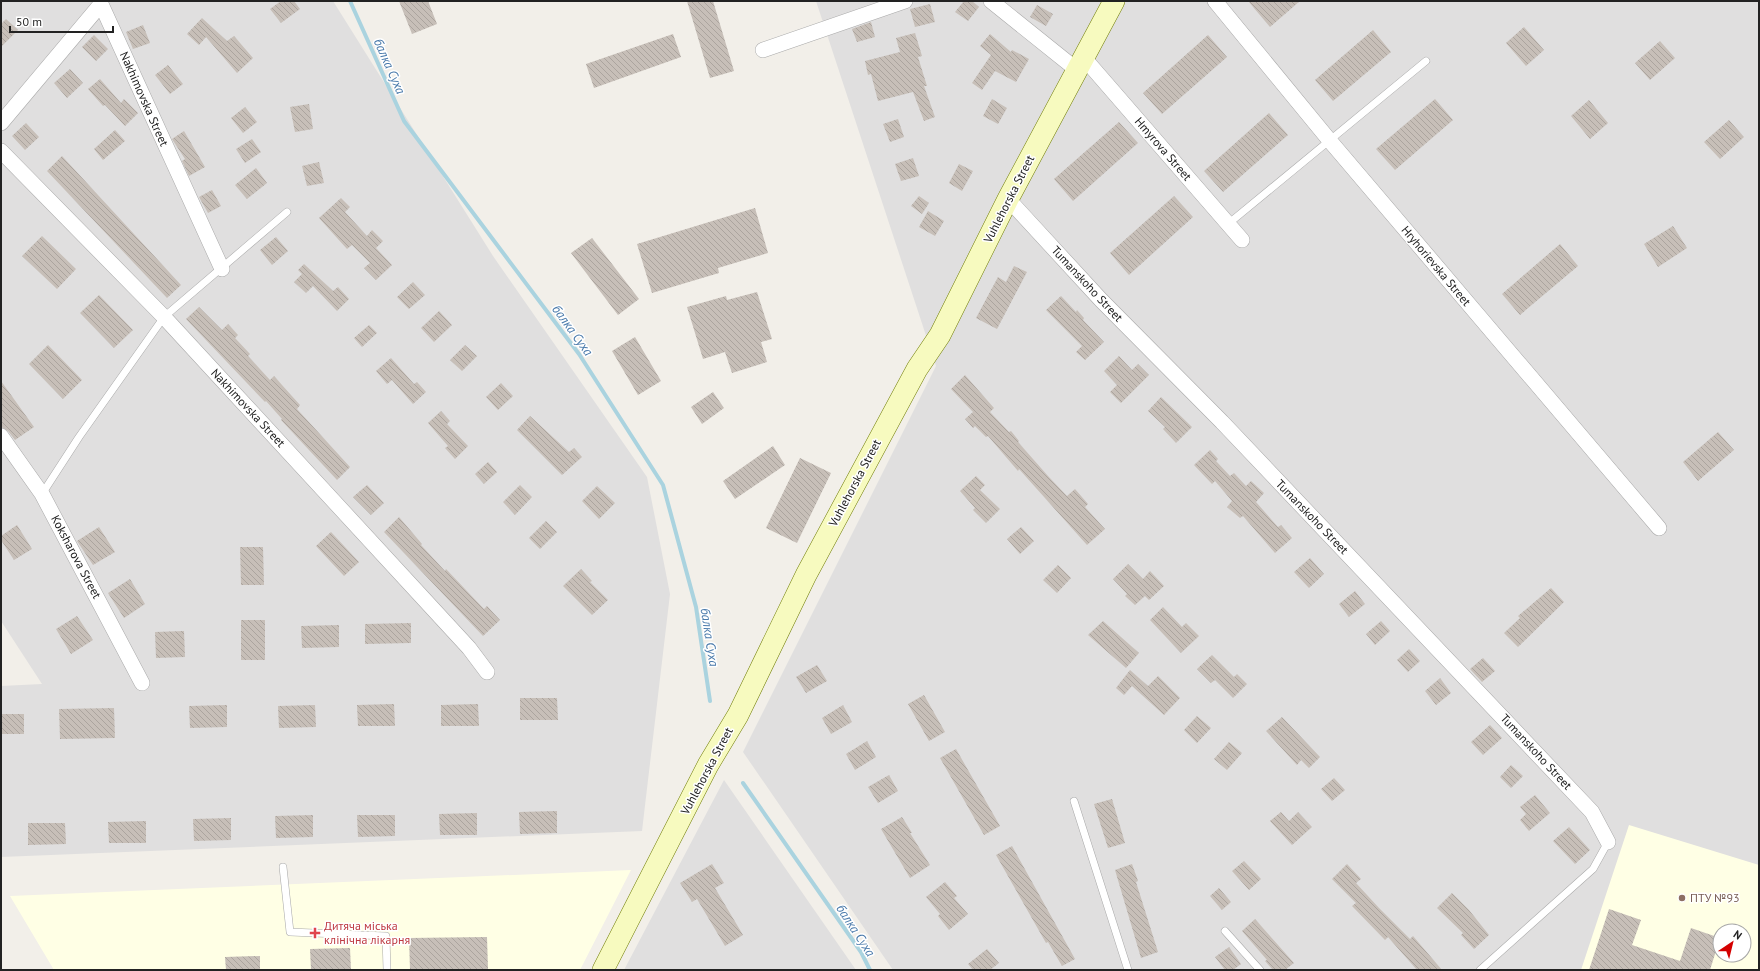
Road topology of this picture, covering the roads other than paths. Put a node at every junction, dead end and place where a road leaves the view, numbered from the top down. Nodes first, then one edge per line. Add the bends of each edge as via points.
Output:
1 (905, 1) edge
2 (991, 1) edge
3 (1114, 1) edge
4 (1216, 1) edge
5 (763, 50) dead end
6 (1426, 61) dead end
7 (1080, 64) junction
8 (1, 123) edge
9 (1330, 141) junction
10 (1, 151) edge
11 (1008, 199) junction
12 (287, 212) dead end
13 (1228, 224) junction
14 (1242, 240) dead end
15 (222, 269) junction
16 (164, 317) junction
17 (1, 436) edge
18 (42, 494) junction
19 (1659, 528) dead end
20 (487, 672) dead end
21 (142, 683) dead end
22 (1074, 801) dead end
23 (1608, 842) joint
24 (283, 866) dead end
25 (1225, 931) dead end
26 (387, 970) edge
27 (603, 970) edge
28 (1128, 970) edge
29 (1260, 970) edge
30 (1480, 970) edge

1 - 5 street
2 - 7 street, Hmyrova Street
3 - 7 main road, Vuhlehorska Street
4 - 9 street, Hryhorievska Street
6 - 9 lane
7 - 11 main road, Vuhlehorska Street
7 - 13 street, Hmyrova Street
8 - 15 street, Nakhimovska Street via 101,4
9 - 13 lane
9 - 19 street, Hryhorievska Street
10 - 16 street, Nakhimovska Street
11 - 23 street, Tumanskoho Street via 1101,300 1222,422 1592,812
11 - 27 main road, Vuhlehorska Street via 940,335 917,369 806,575 738,716 708,765
12 - 15 lane
13 - 14 street, Hmyrova Street
15 - 16 lane
16 - 18 lane
16 - 20 street, Nakhimovska Street via 464,642
17 - 18 street, Koksharova Street
18 - 21 street, Koksharova Street
22 - 28 lane
23 - 30 lane via 1593,869
24 - 26 lane via 290,932 386,936
25 - 29 lane

